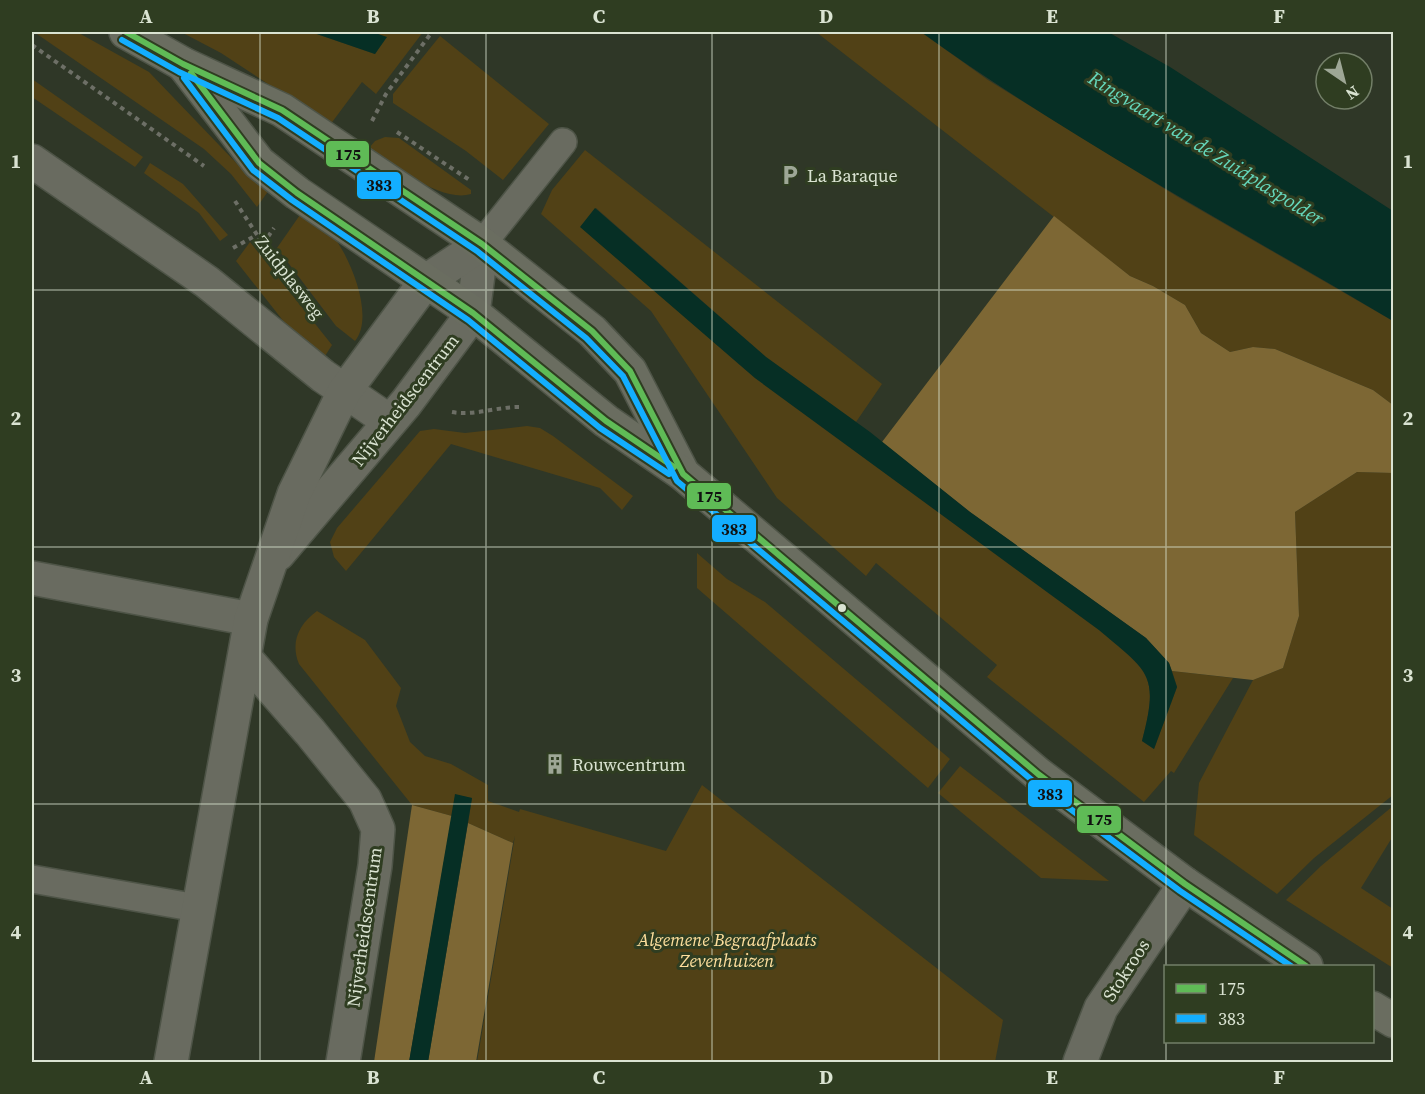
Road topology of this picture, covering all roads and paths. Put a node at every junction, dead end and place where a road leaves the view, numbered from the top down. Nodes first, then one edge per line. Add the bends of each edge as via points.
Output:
1 (126, 32) edge
2 (432, 32) edge
3 (32, 45) edge
4 (183, 64) junction
5 (373, 118) dead end
6 (564, 142) dead end
7 (32, 161) edge
8 (206, 167) dead end
9 (229, 192) dead end
10 (482, 244) junction
11 (426, 281) junction
12 (316, 312) dead end
13 (472, 313) junction
14 (344, 392) junction
15 (413, 394) junction
16 (521, 407) dead end
17 (389, 421) junction
18 (683, 474) junction
19 (267, 567) junction
20 (32, 578) edge
21 (250, 619) junction
22 (245, 658) junction
23 (32, 879) edge
24 (1185, 884) junction
25 (197, 908) junction
26 (1305, 965) edge
27 (1374, 1009) edge
28 (1394, 1021) edge
29 (171, 1062) edge
30 (343, 1062) edge
31 (1080, 1062) edge

1 - 4 main road
2 - 5 path
3 - 8 path
4 - 10 main road via 282,110
4 - 11 main road via 260,162 297,193
6 - 10 lane
7 - 14 street via 207,282
9 - 12 path, Zuidplasweg
10 - 11 street, Nijverheidscentrum
10 - 13 street, Nijverheidscentrum
10 - 18 main road via 592,331 630,371
11 - 13 main road
11 - 14 street, Nijverheidscentrum
13 - 15 street, Nijverheidscentrum
13 - 18 main road via 606,421
14 - 17 street
14 - 19 street, Nijverheidscentrum via 294,494
15 - 16 path via 440,410 463,414
15 - 17 street, Nijverheidscentrum
17 - 19 street, Nijverheidscentrum via 317,512
18 - 24 main road via 1038,774
19 - 21 street, Nijverheidscentrum
20 - 21 street
21 - 22 street, Nijverheidscentrum
22 - 25 street, Nijverheidscentrum
22 - 30 street, Nijverheidscentrum via 365,800 378,829
23 - 25 lane
24 - 26 main road
24 - 31 street, Stokroos via 1106,999
25 - 29 street, Nijverheidscentrum
27 - 28 main road

